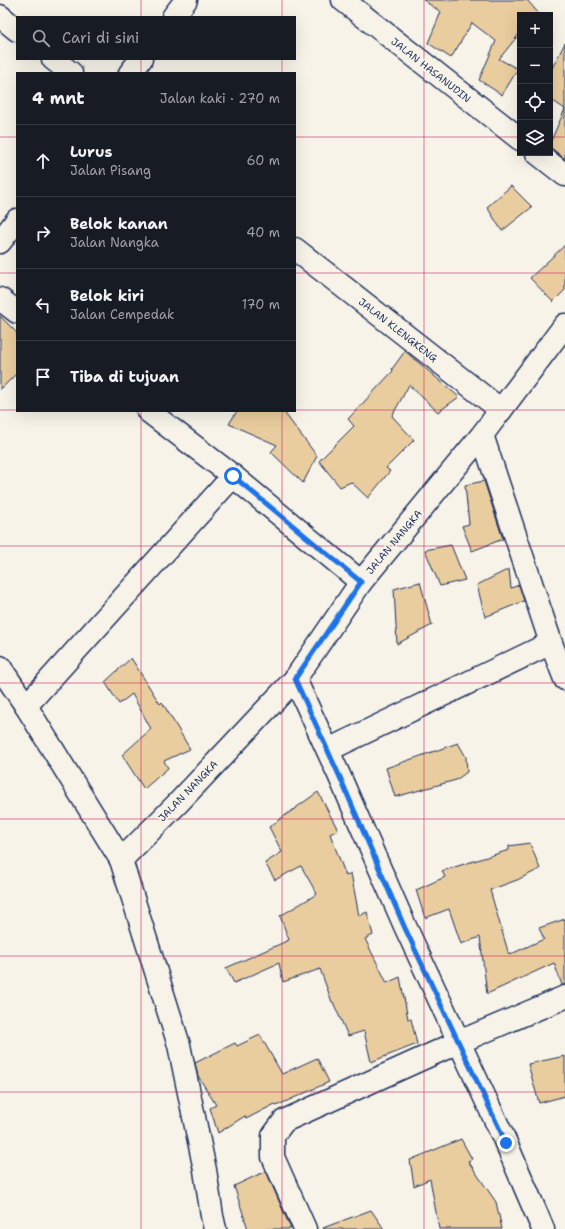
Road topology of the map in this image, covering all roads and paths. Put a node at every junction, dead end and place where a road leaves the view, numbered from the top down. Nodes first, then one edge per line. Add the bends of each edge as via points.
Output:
1 (186, 0) edge
2 (343, 0) edge
3 (0, 16) edge
4 (174, 16) edge
5 (16, 29) edge
6 (54, 60) edge
7 (140, 60) edge
8 (70, 72) edge
9 (131, 72) edge
10 (517, 137) edge
11 (541, 156) edge
12 (565, 175) edge
13 (16, 221) edge
14 (0, 242) edge
15 (296, 250) edge
16 (0, 299) edge
17 (16, 311) edge
18 (565, 325) edge
19 (501, 410) junction
20 (149, 412) edge
21 (482, 435) junction
22 (233, 476) junction
23 (361, 582) junction
24 (551, 643) junction
25 (0, 667) edge
26 (565, 678) edge
27 (295, 679) junction
28 (26, 706) junction
29 (328, 750) junction
30 (121, 860) junction
31 (565, 998) edge
32 (459, 1042) junction
33 (215, 1229) edge
34 (305, 1229) edge
35 (543, 1229) edge

1 - 4 street
2 - 10 street, JALAN HASANUDIN
3 - 5 street
6 - 8 street
7 - 9 street
11 - 12 street
13 - 14 street
15 - 19 street, JALAN KLENGKENG
16 - 17 street
18 - 19 street, JALAN NANGKA
19 - 21 street, JALAN NANGKA
20 - 22 street
21 - 23 street, JALAN NANGKA
21 - 24 street
22 - 23 street
22 - 28 street
23 - 27 street, JALAN NANGKA
24 - 26 street
24 - 29 street
25 - 28 street
27 - 29 street
27 - 30 street, JALAN NANGKA
28 - 30 street
29 - 32 street via 404,926
30 - 33 street via 179,1045 206,1170
31 - 32 street
32 - 34 street via 284,1121 273,1136 273,1157
32 - 35 street

